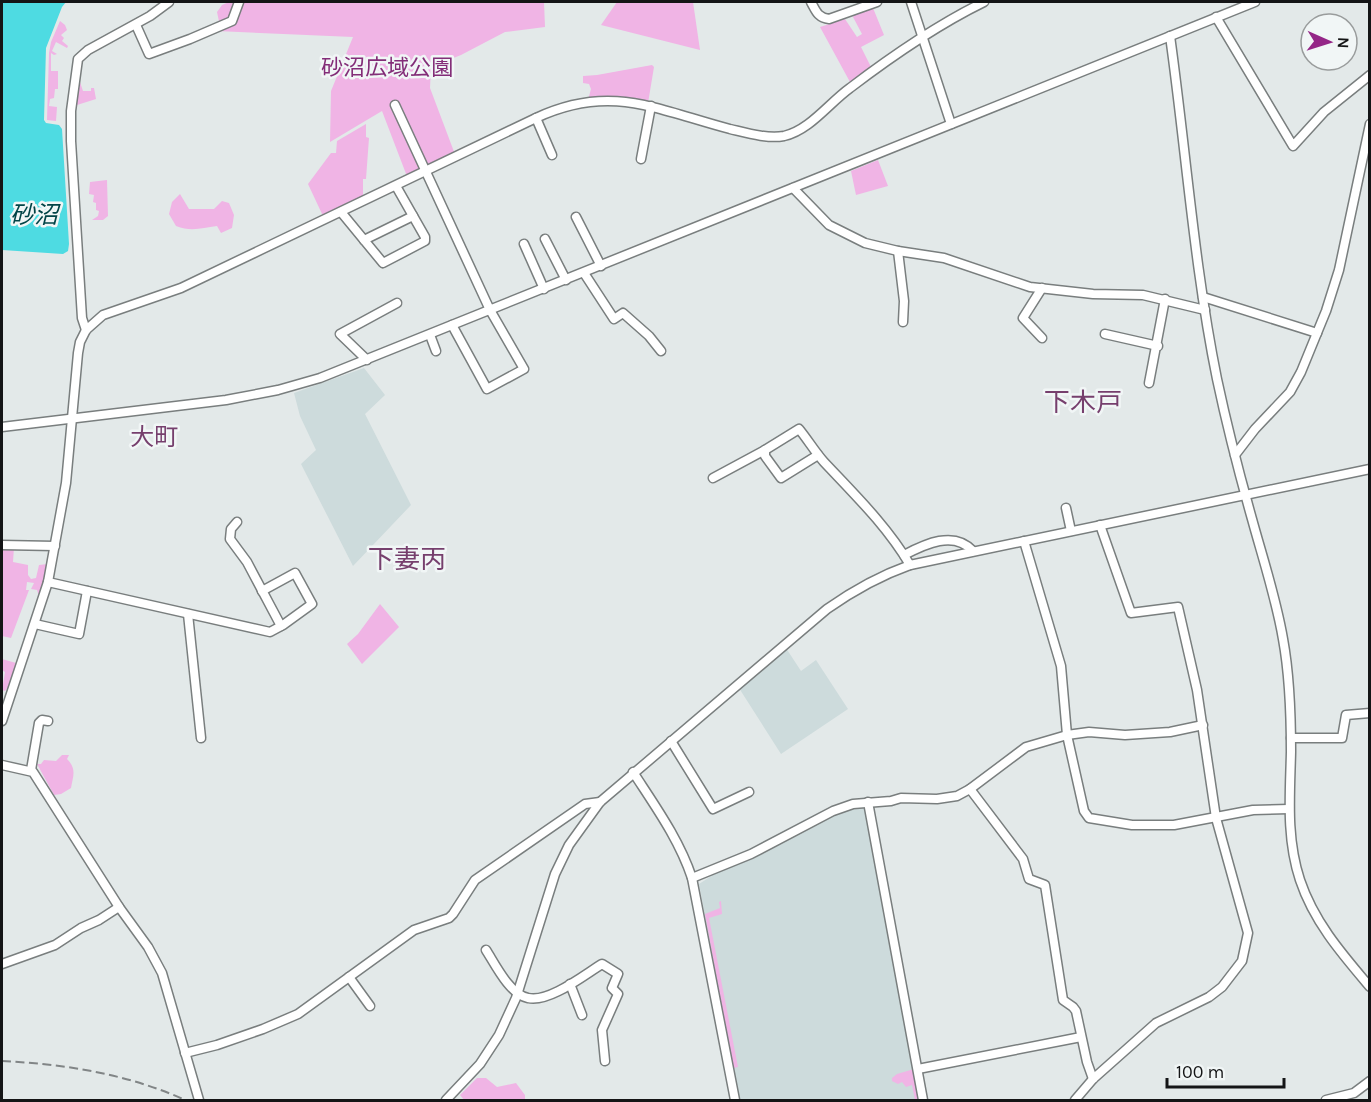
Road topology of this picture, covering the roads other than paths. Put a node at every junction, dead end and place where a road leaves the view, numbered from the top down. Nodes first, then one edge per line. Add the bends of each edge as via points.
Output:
1 (169, 2) edge
2 (239, 2) edge
3 (811, 2) edge
4 (877, 2) edge
5 (911, 2) edge
6 (984, 2) edge
7 (1255, 2) edge
8 (1216, 18) junction
9 (136, 25) junction
10 (1170, 36) junction
11 (922, 37) junction
12 (1370, 75) edge
13 (395, 105) dead end
14 (651, 106) junction
15 (536, 118) junction
16 (951, 124) junction
17 (1370, 124) edge
18 (552, 156) dead end
19 (641, 159) dead end
20 (424, 172) junction
21 (396, 186) junction
22 (793, 188) junction
23 (341, 212) junction
24 (413, 216) junction
25 (576, 217) dead end
26 (545, 239) dead end
27 (364, 240) junction
28 (524, 244) dead end
29 (898, 251) junction
30 (601, 266) junction
31 (584, 273) junction
32 (566, 280) junction
33 (1042, 288) junction
34 (544, 289) junction
35 (1203, 297) junction
36 (1165, 299) junction
37 (397, 303) dead end
38 (490, 310) junction
39 (1205, 310) junction
40 (903, 322) dead end
41 (452, 325) junction
42 (86, 330) junction
43 (1317, 333) junction
44 (430, 334) junction
45 (1105, 334) dead end
46 (1042, 338) dead end
47 (1158, 346) junction
48 (436, 351) dead end
49 (661, 351) dead end
50 (368, 360) junction
51 (1149, 383) dead end
52 (73, 418) junction
53 (2, 428) edge
54 (765, 450) junction
55 (818, 455) junction
56 (1235, 455) junction
57 (1370, 470) edge
58 (713, 478) dead end
59 (1245, 495) junction
60 (1066, 508) dead end
61 (237, 522) dead end
62 (1101, 525) junction
63 (1071, 531) junction
64 (1024, 541) junction
65 (2, 545) edge
66 (55, 546) junction
67 (973, 551) junction
68 (904, 555) junction
69 (910, 565) junction
70 (48, 582) junction
71 (87, 591) junction
72 (262, 591) junction
73 (188, 614) junction
74 (35, 624) junction
75 (281, 626) junction
76 (1370, 713) edge
77 (48, 720) dead end
78 (2, 721) edge
79 (1203, 726) junction
80 (1066, 735) junction
81 (201, 738) dead end
82 (1291, 738) junction
83 (671, 741) junction
84 (2, 765) edge
85 (32, 771) junction
86 (633, 772) junction
87 (970, 789) junction
88 (748, 792) dead end
89 (600, 802) junction
90 (868, 802) junction
91 (1289, 809) junction
92 (1216, 818) junction
93 (692, 878) junction
94 (119, 907) junction
95 (486, 950) dead end
96 (2, 964) edge
97 (349, 977) junction
98 (570, 984) junction
99 (1370, 987) edge
100 (518, 993) junction
101 (370, 1006) dead end
102 (582, 1015) dead end
103 (1081, 1037) junction
104 (185, 1053) junction
105 (605, 1061) dead end
106 (918, 1069) junction
107 (1093, 1079) junction
108 (1370, 1081) edge
109 (199, 1101) edge
110 (446, 1101) edge
111 (735, 1101) edge
112 (923, 1101) edge
113 (1075, 1101) edge
114 (1326, 1101) edge

1 - 9 street
2 - 9 street via 232,21 149,54
3 - 4 street via 818,15 829,19
5 - 11 street
6 - 11 street
7 - 8 street
8 - 10 street
8 - 12 street via 1293,146 1324,112
9 - 42 street via 84,53 76,65 70,141
10 - 16 street
10 - 35 street
11 - 14 street via 848,89 806,125 785,135 749,134
11 - 16 street
13 - 20 street
14 - 15 street via 579,103
14 - 19 street
15 - 18 street
15 - 20 street
16 - 22 street
17 - 43 street via 1339,270
20 - 21 street
20 - 38 street
21 - 23 street
21 - 24 street
22 - 29 street via 837,230 865,243
22 - 30 street
23 - 27 street
23 - 42 street via 181,288 104,315
24 - 27 street
24 - 27 street via 425,241 383,262
25 - 30 street
26 - 32 street
28 - 34 street
29 - 33 street via 944,258
29 - 40 street
30 - 31 street
31 - 32 street
31 - 49 street via 611,316 615,319 623,313
32 - 34 street
33 - 36 street
33 - 46 street via 1023,318
34 - 38 street
35 - 39 street
35 - 43 street
36 - 39 street
36 - 47 street
37 - 50 street via 340,334
38 - 41 street
38 - 41 street via 524,369 487,389
39 - 56 street
41 - 44 street
42 - 52 street via 78,353
43 - 56 street via 1290,393
44 - 48 street
44 - 50 street
45 - 47 street
47 - 51 street
50 - 52 street via 269,392
52 - 53 street
52 - 66 street
54 - 55 street via 799,429
54 - 55 street via 781,478
54 - 58 street
55 - 68 street
56 - 59 street
57 - 59 street
59 - 62 street
59 - 82 street via 1283,640
60 - 63 street
61 - 72 street via 231,529 230,540
62 - 63 street
62 - 79 street via 1131,613 1178,607
63 - 64 street
64 - 67 street
64 - 80 street via 1062,666
65 - 66 street
66 - 70 street
67 - 68 street via 946,540
67 - 69 street
68 - 69 street
69 - 83 street via 879,576 827,609
70 - 71 street
70 - 74 street
71 - 73 street
71 - 74 street via 79,634
72 - 75 street
72 - 75 street via 295,573 304,588 312,604
73 - 75 street via 270,632
73 - 81 street
74 - 78 street
76 - 82 street via 1346,716 1342,738
77 - 85 street via 39,723
79 - 80 street via 1125,735
79 - 92 street
80 - 87 street via 1026,747
80 - 92 street via 1089,818 1174,825
82 - 91 street
83 - 86 street
83 - 88 street via 713,809
84 - 85 street
85 - 94 street
86 - 89 street
86 - 93 street via 673,833
87 - 90 street via 948,798
87 - 103 street via 1023,859 1029,879 1045,885 1063,1000 1076,1011
89 - 97 street via 585,804 475,880 448,918 414,930
89 - 100 street via 573,838 555,874
90 - 93 street via 833,811 772,844
90 - 106 street
91 - 92 street via 1252,810
91 - 99 street via 1296,862 1307,899 1325,932
92 - 107 street via 1248,933 1242,961 1222,987 1156,1023
93 - 111 street
94 - 96 street via 55,945
94 - 104 street via 159,965
95 - 100 street
97 - 101 street
97 - 104 street via 298,1014
98 - 100 street via 553,995 527,998
98 - 102 street
98 - 105 street via 602,964 618,974 612,988 618,994 602,1030
100 - 110 street via 490,1051
103 - 106 street
103 - 107 street
104 - 109 street
106 - 112 street
107 - 113 street
108 - 114 street via 1354,1093

